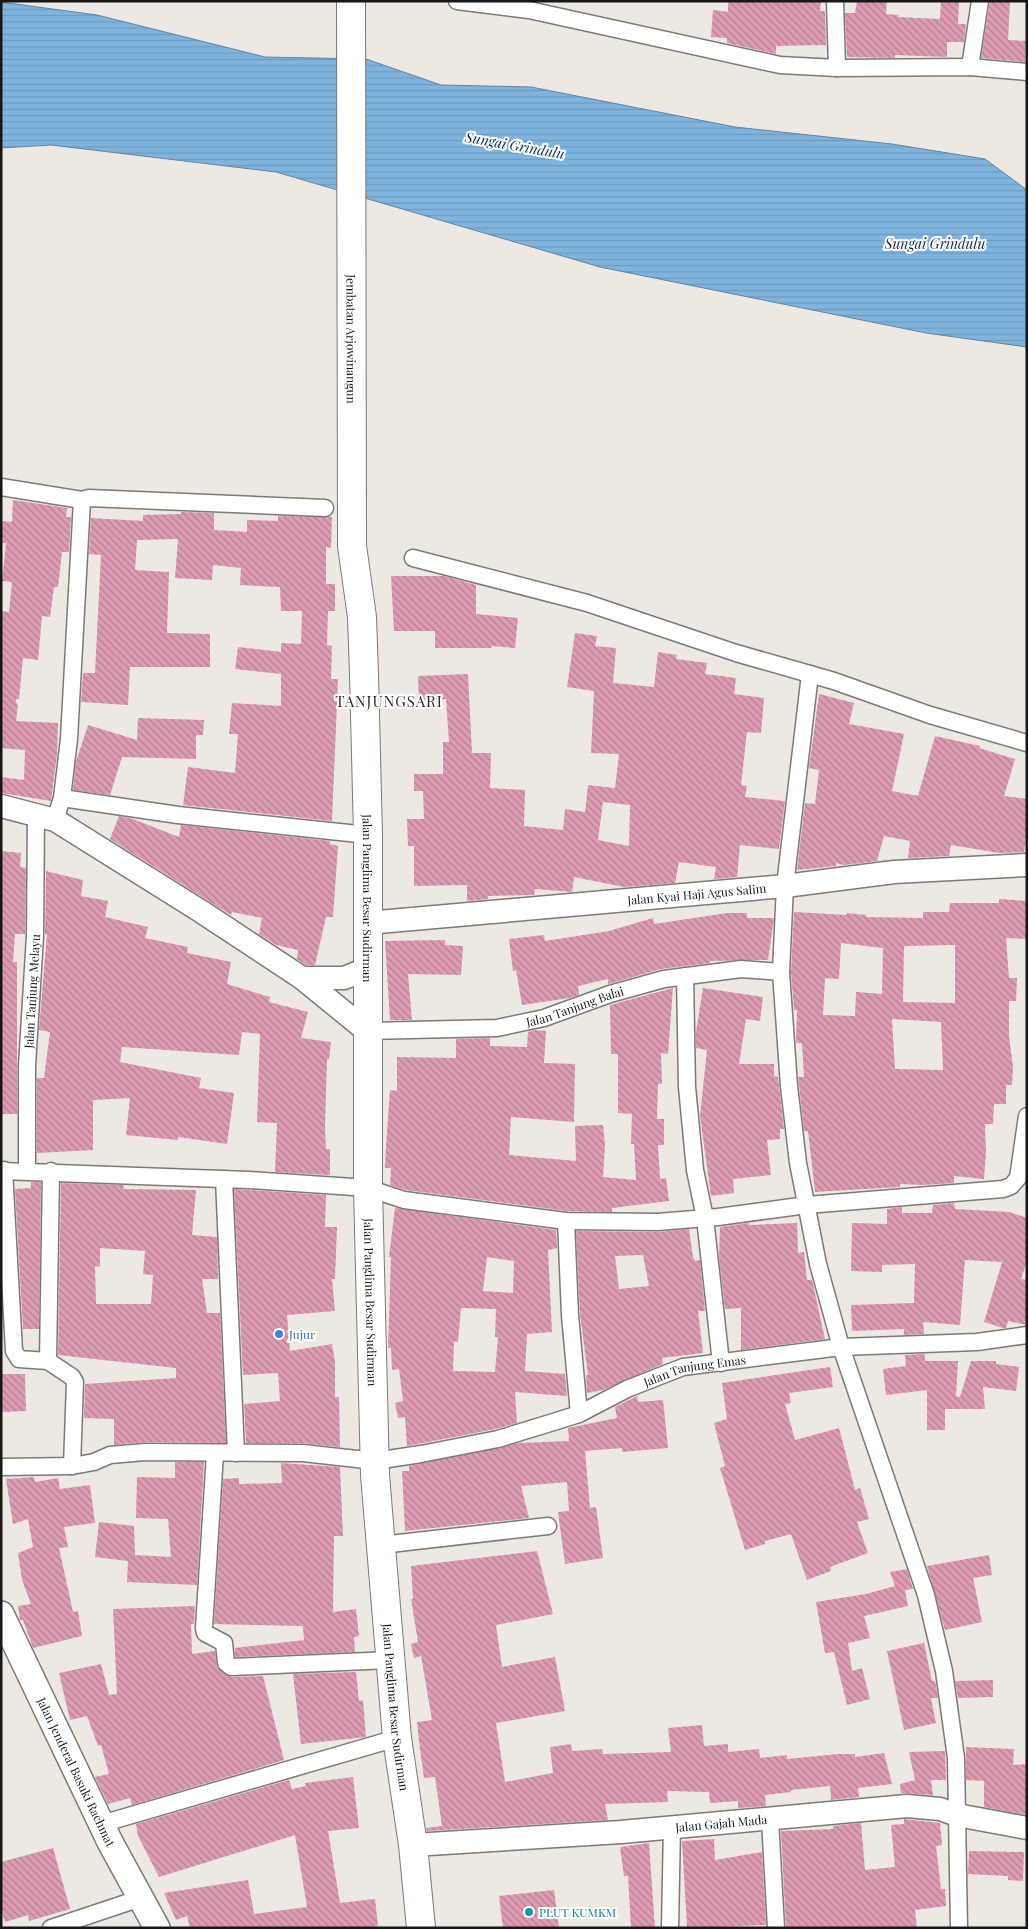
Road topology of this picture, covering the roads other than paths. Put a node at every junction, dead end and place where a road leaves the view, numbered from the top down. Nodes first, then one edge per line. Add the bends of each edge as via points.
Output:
1 (351, 1) edge
2 (457, 1) edge
3 (835, 1) edge
4 (980, 1) edge
5 (970, 67) junction
6 (837, 68) junction
7 (1027, 72) edge
8 (1, 488) edge
9 (82, 500) junction
10 (325, 508) dead end
11 (413, 558) dead end
12 (364, 674) joint
13 (810, 674) junction
14 (1027, 743) edge
15 (62, 798) junction
16 (1, 806) edge
17 (45, 817) junction
18 (368, 835) junction
19 (1027, 865) edge
20 (786, 886) junction
21 (367, 923) junction
22 (367, 968) junction
23 (781, 972) junction
24 (686, 976) junction
25 (302, 978) junction
26 (367, 1031) junction
27 (1027, 1116) edge
28 (3, 1170) edge
29 (27, 1170) junction
30 (51, 1171) junction
31 (224, 1179) junction
32 (368, 1188) junction
33 (807, 1205) junction
34 (705, 1218) junction
35 (566, 1221) junction
36 (1027, 1335) edge
37 (840, 1347) junction
38 (48, 1361) junction
39 (721, 1363) junction
40 (580, 1414) junction
41 (215, 1453) junction
42 (236, 1453) junction
43 (376, 1461) junction
44 (72, 1466) junction
45 (1, 1468) edge
46 (548, 1526) dead end
47 (381, 1545) junction
48 (1, 1614) edge
49 (390, 1660) junction
50 (397, 1738) junction
51 (957, 1815) junction
52 (770, 1819) junction
53 (101, 1824) junction
54 (672, 1828) junction
55 (1027, 1828) edge
56 (413, 1845) junction
57 (141, 1898) junction
58 (50, 1928) edge
59 (157, 1928) edge
60 (421, 1928) edge
61 (670, 1928) edge
62 (776, 1928) edge
63 (959, 1928) edge

1 - 12 highway, Jembatan Arjowinangun via 352,546 362,617
2 - 6 street via 529,10 780,65
3 - 6 street
4 - 5 street
5 - 6 street
5 - 7 street
8 - 9 street
9 - 10 street
9 - 15 street, Jalan Tanjung Melayu via 69,739
11 - 13 street via 587,603 736,654
12 - 18 highway, Jalan Panglima Besar Sudirman
13 - 14 street via 930,715
13 - 20 street
15 - 17 street, Jalan Tanjung Melayu
15 - 18 street via 178,815
16 - 17 street
17 - 25 street via 202,912
17 - 29 street, Jalan Tanjung Melayu via 27,1066
18 - 21 highway, Jalan Panglima Besar Sudirman
19 - 20 street, Jalan Kyai Haji Agus Salim via 894,872
20 - 21 street, Jalan Kyai Haji Agus Salim
20 - 23 street
21 - 22 highway, Jalan Panglima Besar Sudirman
22 - 25 street via 344,978
22 - 26 highway, Jalan Panglima Besar Sudirman
23 - 24 street, Jalan Tanjung Balai via 741,969
23 - 33 street via 789,1086 798,1163
24 - 26 street, Jalan Tanjung Balai via 664,979 544,1018 497,1028
24 - 34 street via 687,1087 694,1170
25 - 26 street
26 - 32 highway, Jalan Panglima Besar Sudirman
27 - 33 street via 1018,1178 1007,1188
28 - 29 street
28 - 38 street via 14,1351 19,1360
29 - 30 street
30 - 31 street
30 - 38 street
31 - 32 street
31 - 42 street
32 - 35 street via 404,1200
32 - 43 highway, Jalan Panglima Besar Sudirman
33 - 34 street
33 - 37 street via 818,1264
34 - 35 street via 658,1222
34 - 39 street
35 - 40 street via 570,1315
36 - 37 street, Jalan Tanjung Emas via 977,1342
37 - 39 street, Jalan Tanjung Emas
37 - 51 street via 926,1595 944,1670 951,1719 956,1758
38 - 44 street via 63,1369 75,1382
39 - 40 street, Jalan Tanjung Emas via 683,1367 627,1389
40 - 43 street, Jalan Tanjung Emas via 498,1439
41 - 42 street, Jalan Tanjung Emas
41 - 44 street, Jalan Tanjung Emas via 110,1455
41 - 49 street via 204,1628 205,1633 224,1643 226,1663 231,1667
42 - 43 street, Jalan Tanjung Emas via 304,1453
43 - 47 highway, Jalan Panglima Besar Sudirman
44 - 45 street, Jalan Tanjung Emas
46 - 47 street
47 - 49 highway, Jalan Panglima Besar Sudirman
48 - 53 main road, Jalan Jenderal Basuki Rachmat
49 - 50 highway, Jalan Panglima Besar Sudirman
50 - 53 street
50 - 56 highway, Jalan Panglima Besar Sudirman
51 - 52 street, Jalan Gajah Mada via 940,1809 907,1806
51 - 55 street, Jalan Gajah Mada
51 - 63 street
52 - 54 street, Jalan Gajah Mada
52 - 62 street
53 - 57 main road, Jalan Jenderal Basuki Rachmat
54 - 56 street, Jalan Gajah Mada
54 - 61 street
56 - 60 highway, Jalan Panglima Besar Sudirman
57 - 58 street
57 - 59 main road, Jalan Jenderal Basuki Rachmat

